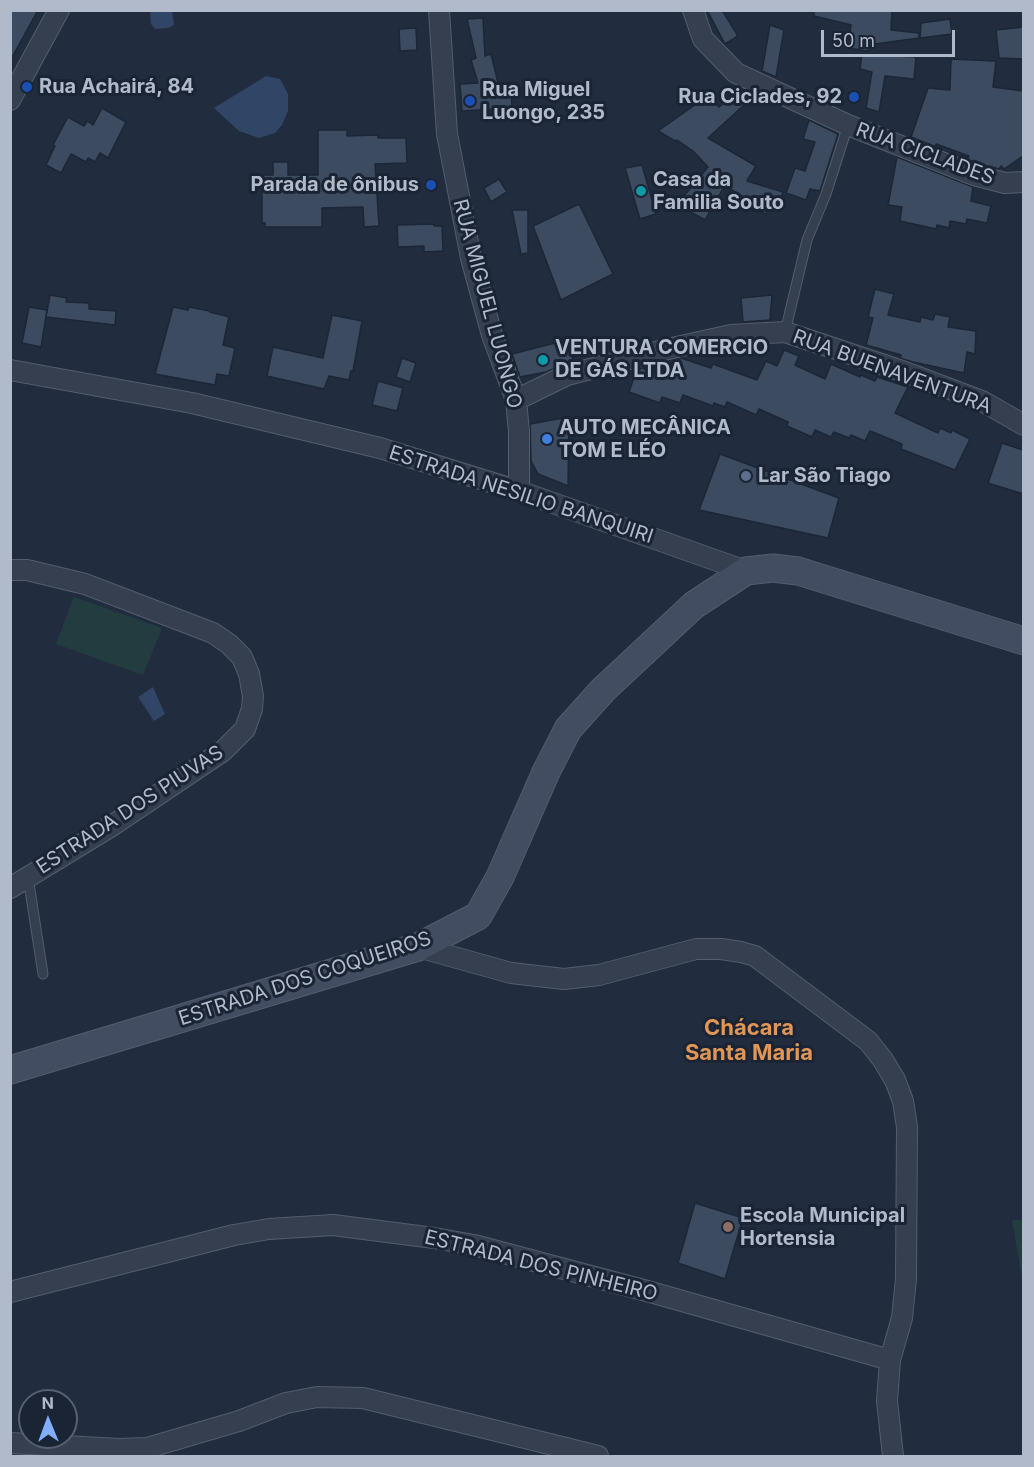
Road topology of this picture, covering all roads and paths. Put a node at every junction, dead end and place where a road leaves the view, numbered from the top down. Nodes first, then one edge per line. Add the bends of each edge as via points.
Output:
1 (59, 10) edge
2 (439, 10) edge
3 (693, 10) edge
4 (10, 100) edge
5 (848, 125) junction
6 (1023, 183) edge
7 (785, 332) junction
8 (10, 370) edge
9 (516, 399) junction
10 (1023, 425) edge
11 (519, 491) junction
12 (10, 570) edge
13 (746, 571) junction
14 (1023, 641) edge
15 (28, 877) junction
16 (10, 888) edge
17 (418, 947) junction
18 (43, 974) dead end
19 (10, 1070) edge
20 (10, 1292) edge
21 (890, 1360) junction
22 (10, 1443) edge
23 (598, 1456) edge
24 (893, 1456) edge

1 - 4 street
2 - 9 street, RUA MIGUEL LUONGO via 447,134 471,258 492,335
3 - 5 street, RUA CICLADES via 703,39 736,73
5 - 6 street, RUA CICLADES via 974,175
5 - 7 lane via 807,240
7 - 9 street, RUA BUENAVENTURA via 731,335 668,349 567,375
7 - 10 street, RUA BUENAVENTURA via 982,401
8 - 11 street, ESTRADA NESILIO BANQUIRI via 192,403 380,448
9 - 11 street, RUA MIGUEL LUONGO
11 - 13 street, ESTRADA NESILIO BANQUIRI
12 - 15 street, ESTRADA DOS PIUVAS via 27,570 85,584 213,633 242,657 253,696 245,729 223,751
13 - 14 street, ESTRADA NESILIO BANQUIRI via 798,571
13 - 17 street, ESTRADA DOS COQUEIROS via 694,604 603,690 568,729 478,916
15 - 16 street, ESTRADA DOS PIUVAS
15 - 18 lane
17 - 19 street, ESTRADA DOS COQUEIROS
17 - 21 street via 511,973 564,979 599,975 696,949 741,952 755,956 868,1041 896,1080 907,1127 906,1279 902,1318
20 - 21 street, ESTRADA DOS PINHEIRO via 234,1235 333,1225 474,1245
21 - 24 street via 887,1401
22 - 23 street via 147,1448 286,1403 317,1397 363,1398

